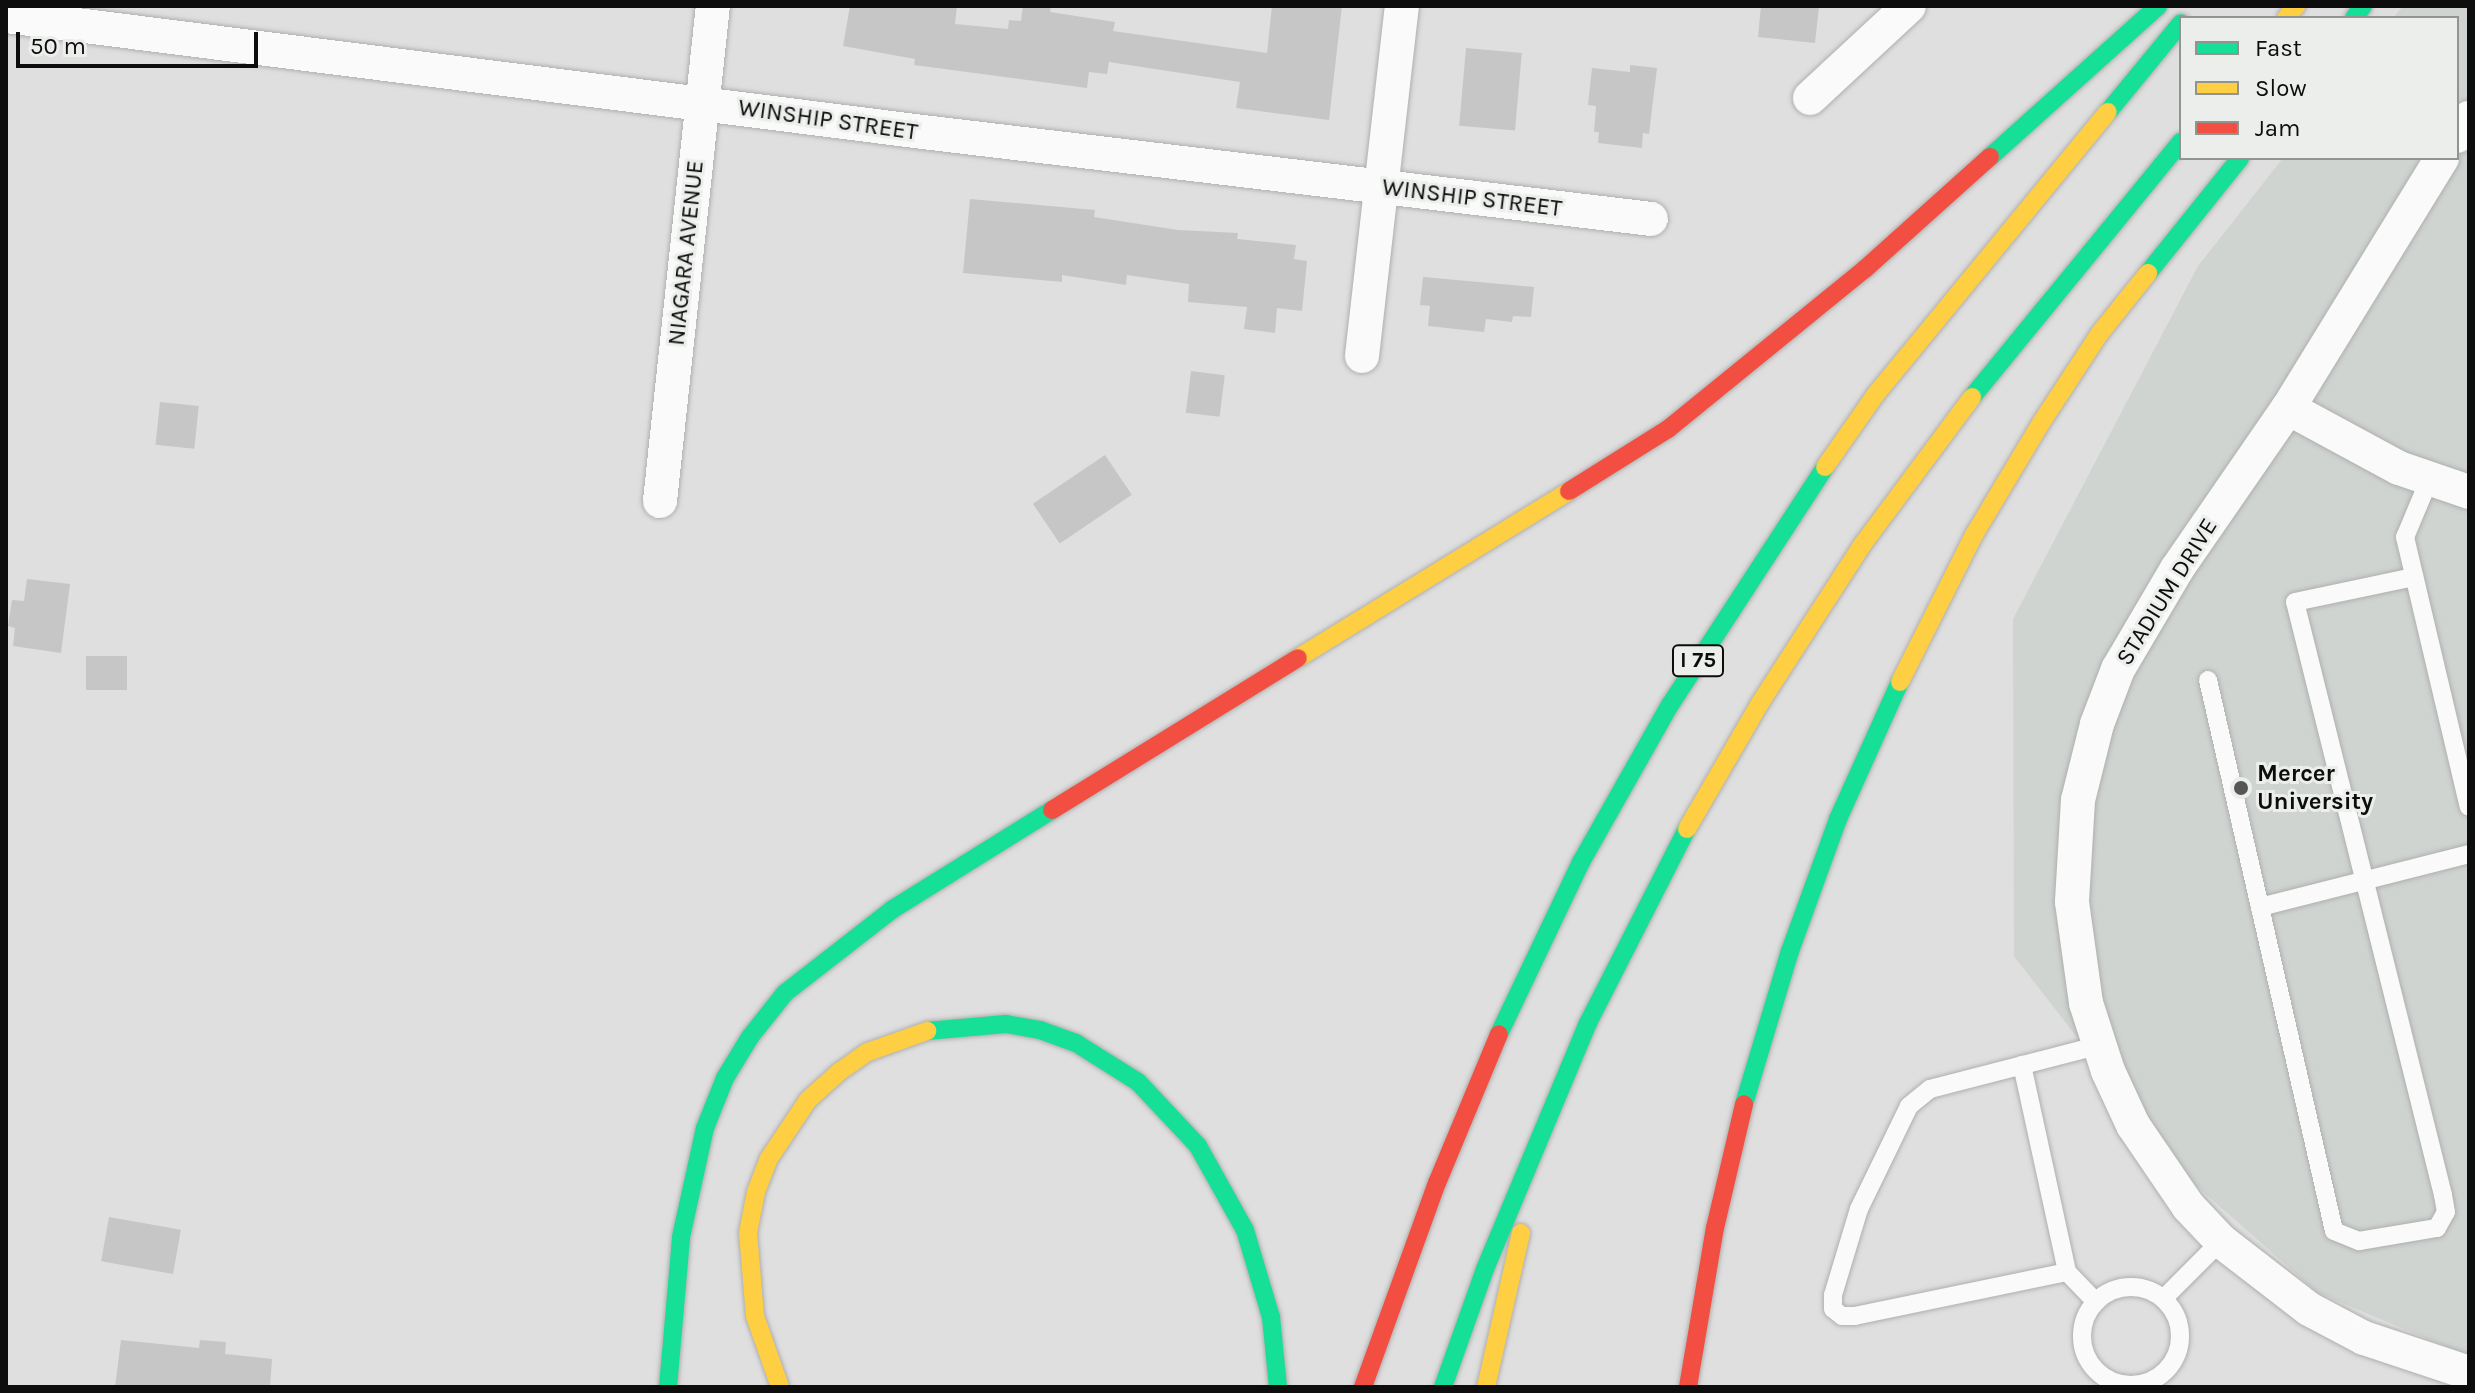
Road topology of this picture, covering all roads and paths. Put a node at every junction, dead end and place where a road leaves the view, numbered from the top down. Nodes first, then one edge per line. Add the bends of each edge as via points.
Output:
1 (713, 6) edge
2 (1402, 6) edge
3 (1909, 6) edge
4 (2158, 6) edge
5 (6, 16) edge
6 (2179, 25) edge
7 (1810, 98) dead end
8 (702, 103) junction
9 (2179, 144) edge
10 (2238, 160) edge
11 (2441, 160) edge
12 (1381, 188) junction
13 (1651, 219) dead end
14 (1362, 356) dead end
15 (2288, 408) junction
16 (2429, 480) junction
17 (2469, 492) edge
18 (660, 501) dead end
19 (2414, 577) junction
20 (2208, 680) dead end
21 (2469, 807) edge
22 (2469, 854) edge
23 (2365, 881) junction
24 (2260, 907) junction
25 (2100, 1045) junction
26 (2022, 1065) junction
27 (1535, 1144) junction
28 (2221, 1241) junction
29 (2067, 1272) junction
30 (2164, 1298) junction
31 (2096, 1302) junction
32 (2469, 1373) edge
33 (2166, 1382) edge
34 (668, 1387) edge
35 (780, 1387) edge
36 (1278, 1387) edge
37 (1363, 1387) edge
38 (1443, 1387) edge
39 (1486, 1387) edge
40 (1688, 1387) edge

1 - 8 street, NIAGARA AVENUE
2 - 12 street
3 - 7 street
4 - 34 highway via 1865,269 1668,429 893,909 785,993 725,1078 705,1128 681,1237
5 - 8 street, WINSHIP STREET
6 - 37 highway, I 75 via 1876,394 1789,517 1670,705 1581,862 1504,1023 1437,1183
8 - 12 street, WINSHIP STREET
8 - 18 street, NIAGARA AVENUE
9 - 27 highway via 1985,380 1863,544 1760,703 1621,957
10 - 40 highway via 2100,333 2041,423 1974,535 1875,733 1790,951 1747,1093 1715,1228
11 - 15 street, STADIUM DRIVE
12 - 13 street, WINSHIP STREET
12 - 14 street
15 - 16 street
15 - 25 street, STADIUM DRIVE via 2148,614 2118,669 2097,724 2078,800 2072,902 2086,1003
16 - 17 street
16 - 19 lane via 2405,537
19 - 21 lane
19 - 23 lane via 2295,602
20 - 24 lane
22 - 23 lane
23 - 24 lane
23 - 24 lane via 2443,1195 2446,1212 2437,1228 2359,1241 2334,1231
25 - 26 lane
25 - 28 street, STADIUM DRIVE via 2133,1125 2188,1206
26 - 29 lane
26 - 29 lane via 1930,1089 1909,1106 1859,1209 1833,1309 1855,1316
27 - 38 highway
27 - 39 highway
28 - 30 lane
28 - 32 street, STADIUM DRIVE via 2309,1309 2364,1338
29 - 31 lane
30 - 31 lane via 2131,1286
30 - 33 lane via 2180,1324 2181,1341
31 - 33 lane via 2082,1326 2081,1342 2096,1372 2124,1385
35 - 36 highway via 755,1316 748,1233 764,1171 786,1129 808,1100 868,1052 939,1028 1006,1024 1076,1043 1107,1061 1138,1082 1198,1146 1245,1230 1271,1317

